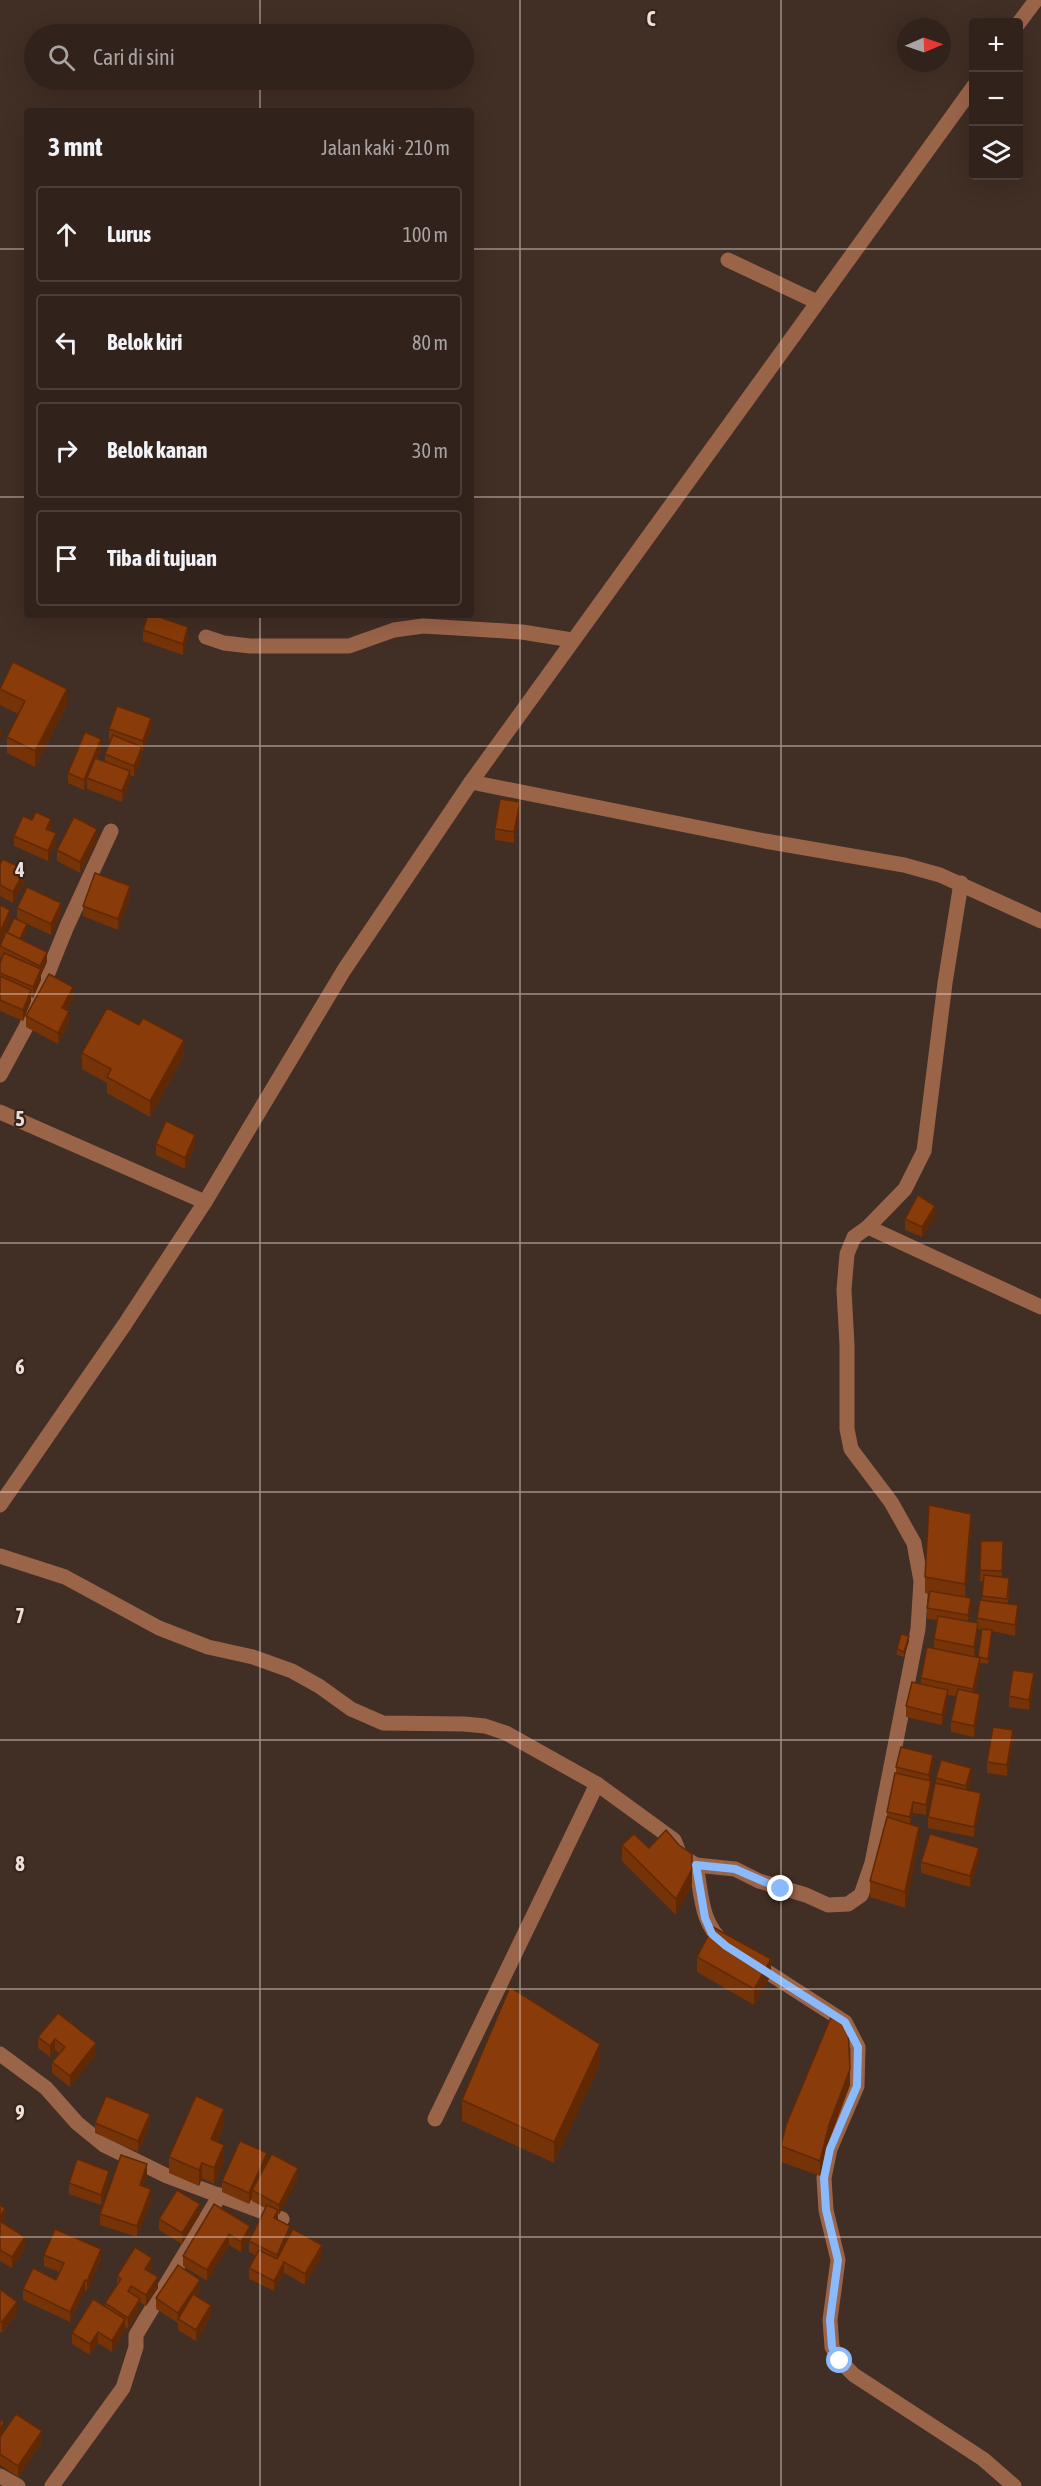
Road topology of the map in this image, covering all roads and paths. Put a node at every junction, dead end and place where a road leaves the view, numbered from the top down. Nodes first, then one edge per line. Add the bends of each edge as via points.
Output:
1 (1035, 0) edge
2 (1022, 18) edge
3 (969, 93) edge
4 (728, 260) dead end
5 (817, 302) junction
6 (206, 637) dead end
7 (572, 640) junction
8 (471, 782) junction
9 (111, 831) dead end
10 (961, 883) junction
11 (1041, 921) edge
12 (0, 1075) edge
13 (0, 1112) edge
14 (205, 1202) junction
15 (868, 1227) junction
16 (1041, 1307) edge
17 (0, 1505) edge
18 (0, 1556) edge
19 (597, 1784) junction
20 (696, 1865) junction
21 (0, 2054) edge
22 (435, 2119) dead end
23 (220, 2195) junction
24 (282, 2219) edge
25 (0, 2476) edge
26 (18, 2486) edge
27 (52, 2486) edge
28 (1014, 2486) edge

1 - 2 street
3 - 5 street
4 - 5 street
5 - 7 street
6 - 7 street via 224,644 250,646 349,646 394,630 423,626 522,632
7 - 8 street
8 - 10 street via 885,861
8 - 14 street via 344,970
9 - 12 street via 26,1027
10 - 11 street
10 - 15 street via 924,1151 905,1189
13 - 14 street
14 - 17 street
15 - 16 street
15 - 20 street via 854,1237 847,1254 844,1290 848,1429 851,1449 891,1502 914,1543 921,1581 918,1629 872,1863 861,1895 848,1904 828,1905 735,1869
18 - 19 street via 65,1577 159,1628 208,1647 292,1671 351,1709 383,1723 485,1726 526,1743
19 - 20 street via 674,1840 680,1855
19 - 22 street
20 - 28 street via 705,1918 712,1934 845,2022 858,2047 857,2086 830,2149 824,2178 826,2210 838,2260 830,2320 832,2347 854,2375 983,2459
21 - 23 street via 46,2088 77,2123 105,2145 167,2176
23 - 24 street
23 - 27 street via 136,2335 136,2348 123,2388
25 - 26 street

